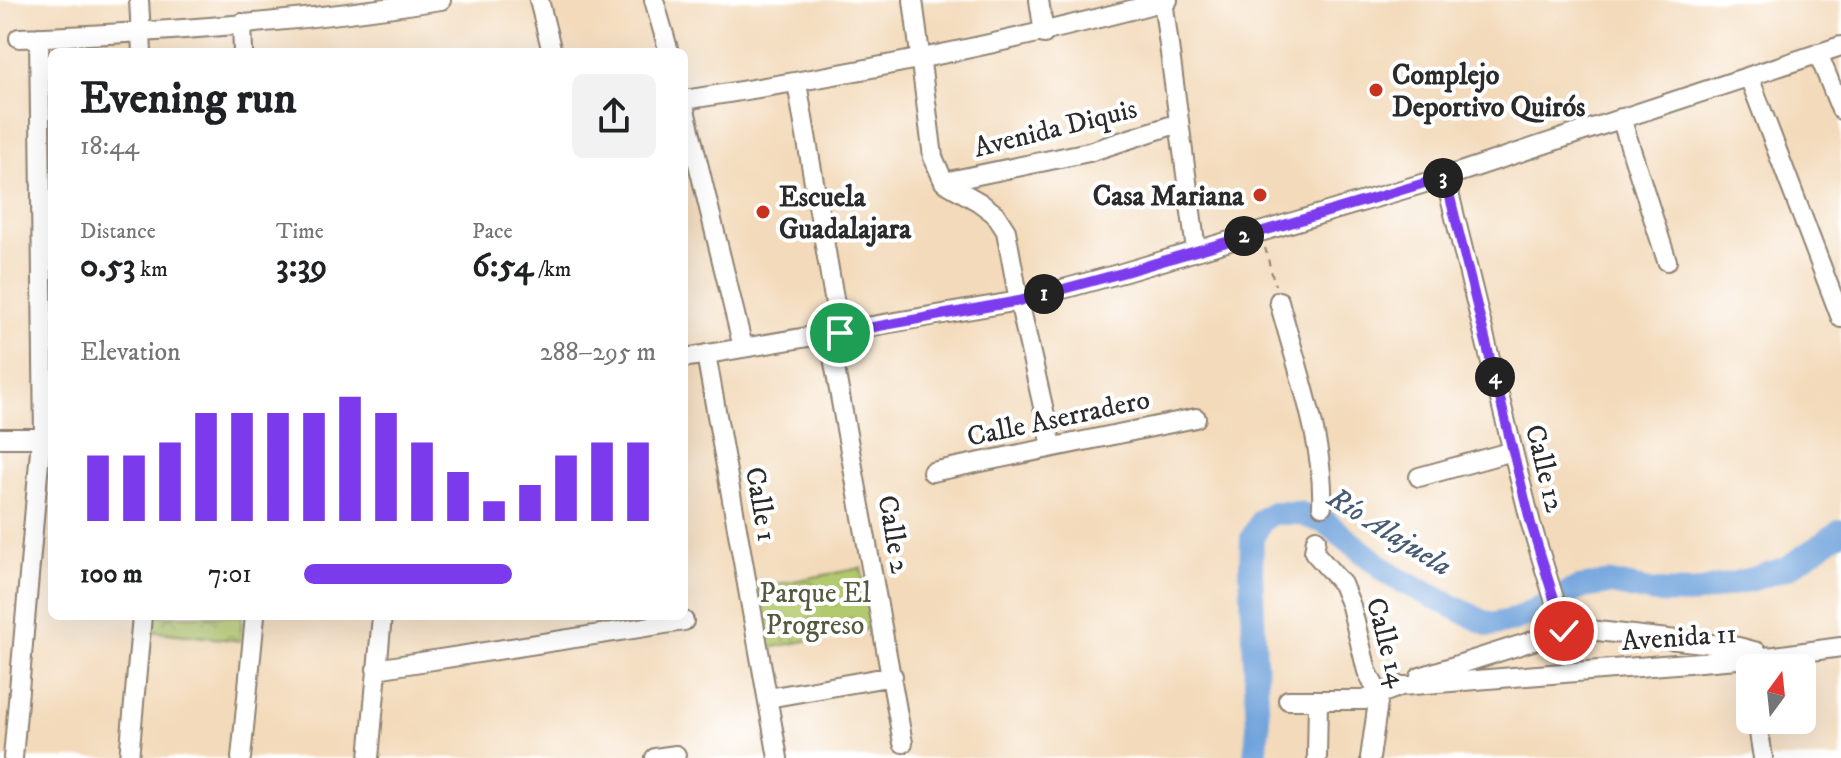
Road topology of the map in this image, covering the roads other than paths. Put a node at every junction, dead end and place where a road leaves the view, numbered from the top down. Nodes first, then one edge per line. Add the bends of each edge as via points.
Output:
1 (139, 0) edge
2 (441, 0) edge
3 (539, 0) edge
4 (654, 0) edge
5 (913, 0) edge
6 (1039, 0) edge
7 (1165, 0) edge
8 (242, 23) junction
9 (141, 32) junction
10 (1044, 34) junction
11 (39, 37) junction
12 (19, 38) dead end
13 (1841, 46) edge
14 (142, 48) edge
15 (243, 48) edge
16 (551, 48) edge
17 (668, 48) edge
18 (1818, 53) junction
19 (921, 59) junction
20 (1749, 77) junction
21 (797, 83) junction
22 (688, 102) edge
23 (1841, 110) edge
24 (1621, 118) junction
25 (688, 120) edge
26 (1179, 123) junction
27 (1445, 177) junction
28 (944, 182) junction
29 (1196, 250) junction
30 (1667, 261) dead end
31 (1019, 301) junction
32 (1279, 301) road end
33 (48, 310) edge
34 (1841, 318) edge
35 (834, 334) junction
36 (743, 347) junction
37 (706, 354) junction
38 (688, 357) edge
39 (1196, 418) dead end
40 (0, 438) edge
41 (46, 439) edge
42 (1052, 446) junction
43 (1513, 451) junction
44 (932, 472) dead end
45 (1419, 477) dead end
46 (1322, 506) dead end
47 (1315, 546) dead end
48 (142, 620) edge
49 (255, 620) edge
50 (382, 620) edge
51 (684, 621) dead end
52 (1564, 631) junction
53 (1841, 647) edge
54 (1767, 654) edge
55 (1790, 654) edge
56 (1736, 659) edge
57 (376, 669) junction
58 (893, 676) junction
59 (1401, 686) junction
60 (1379, 695) junction
61 (768, 698) junction
62 (1288, 700) dead end
63 (1318, 700) junction
64 (1759, 734) edge
65 (903, 743) dead end
66 (676, 755) dead end
67 (13, 758) edge
68 (129, 758) edge
69 (241, 758) edge
70 (369, 758) edge
71 (655, 758) edge
72 (778, 758) edge
73 (1317, 758) edge
74 (1370, 758) edge
75 (1763, 758) edge

1 - 9 street
2 - 8 street
3 - 16 street
4 - 17 street
5 - 19 street
6 - 10 street
7 - 10 street
7 - 26 street
8 - 9 street
8 - 15 street
9 - 11 street
9 - 14 street
10 - 19 street
11 - 12 street
11 - 33 street
13 - 18 street
18 - 20 street
18 - 23 street
19 - 21 street
19 - 28 street via 933,157
20 - 24 street
20 - 34 street
21 - 22 street
21 - 35 street
24 - 27 street
24 - 30 street
25 - 36 street
26 - 28 street, Avenida Diquis via 1089,152
26 - 29 street
27 - 29 street
27 - 43 street, Calle 12
28 - 31 street via 995,214 1006,231
29 - 31 street
31 - 35 street
31 - 42 street
32 - 46 street via 1310,420
33 - 41 street
35 - 36 street
35 - 58 street, Calle 2
36 - 37 street
37 - 38 street
37 - 61 street, Calle 1
39 - 42 street, Calle Aserradero
40 - 41 street
41 - 67 street
42 - 44 street, Calle Aserradero
43 - 45 street
43 - 52 street, Calle 12
47 - 60 street, Calle 14 via 1342,584
48 - 68 street
49 - 69 street
50 - 57 street
51 - 57 street
52 - 54 street via 1637,634
52 - 59 street
53 - 55 street, Avenida 11
56 - 59 street, Avenida 11
57 - 70 street
58 - 61 street
58 - 65 street, Calle 2
59 - 60 street, Avenida 11
60 - 63 street, Avenida 11
60 - 74 street, Calle 14
61 - 72 street, Calle 1
62 - 63 street, Avenida 11
63 - 73 street
64 - 75 street
66 - 71 street

